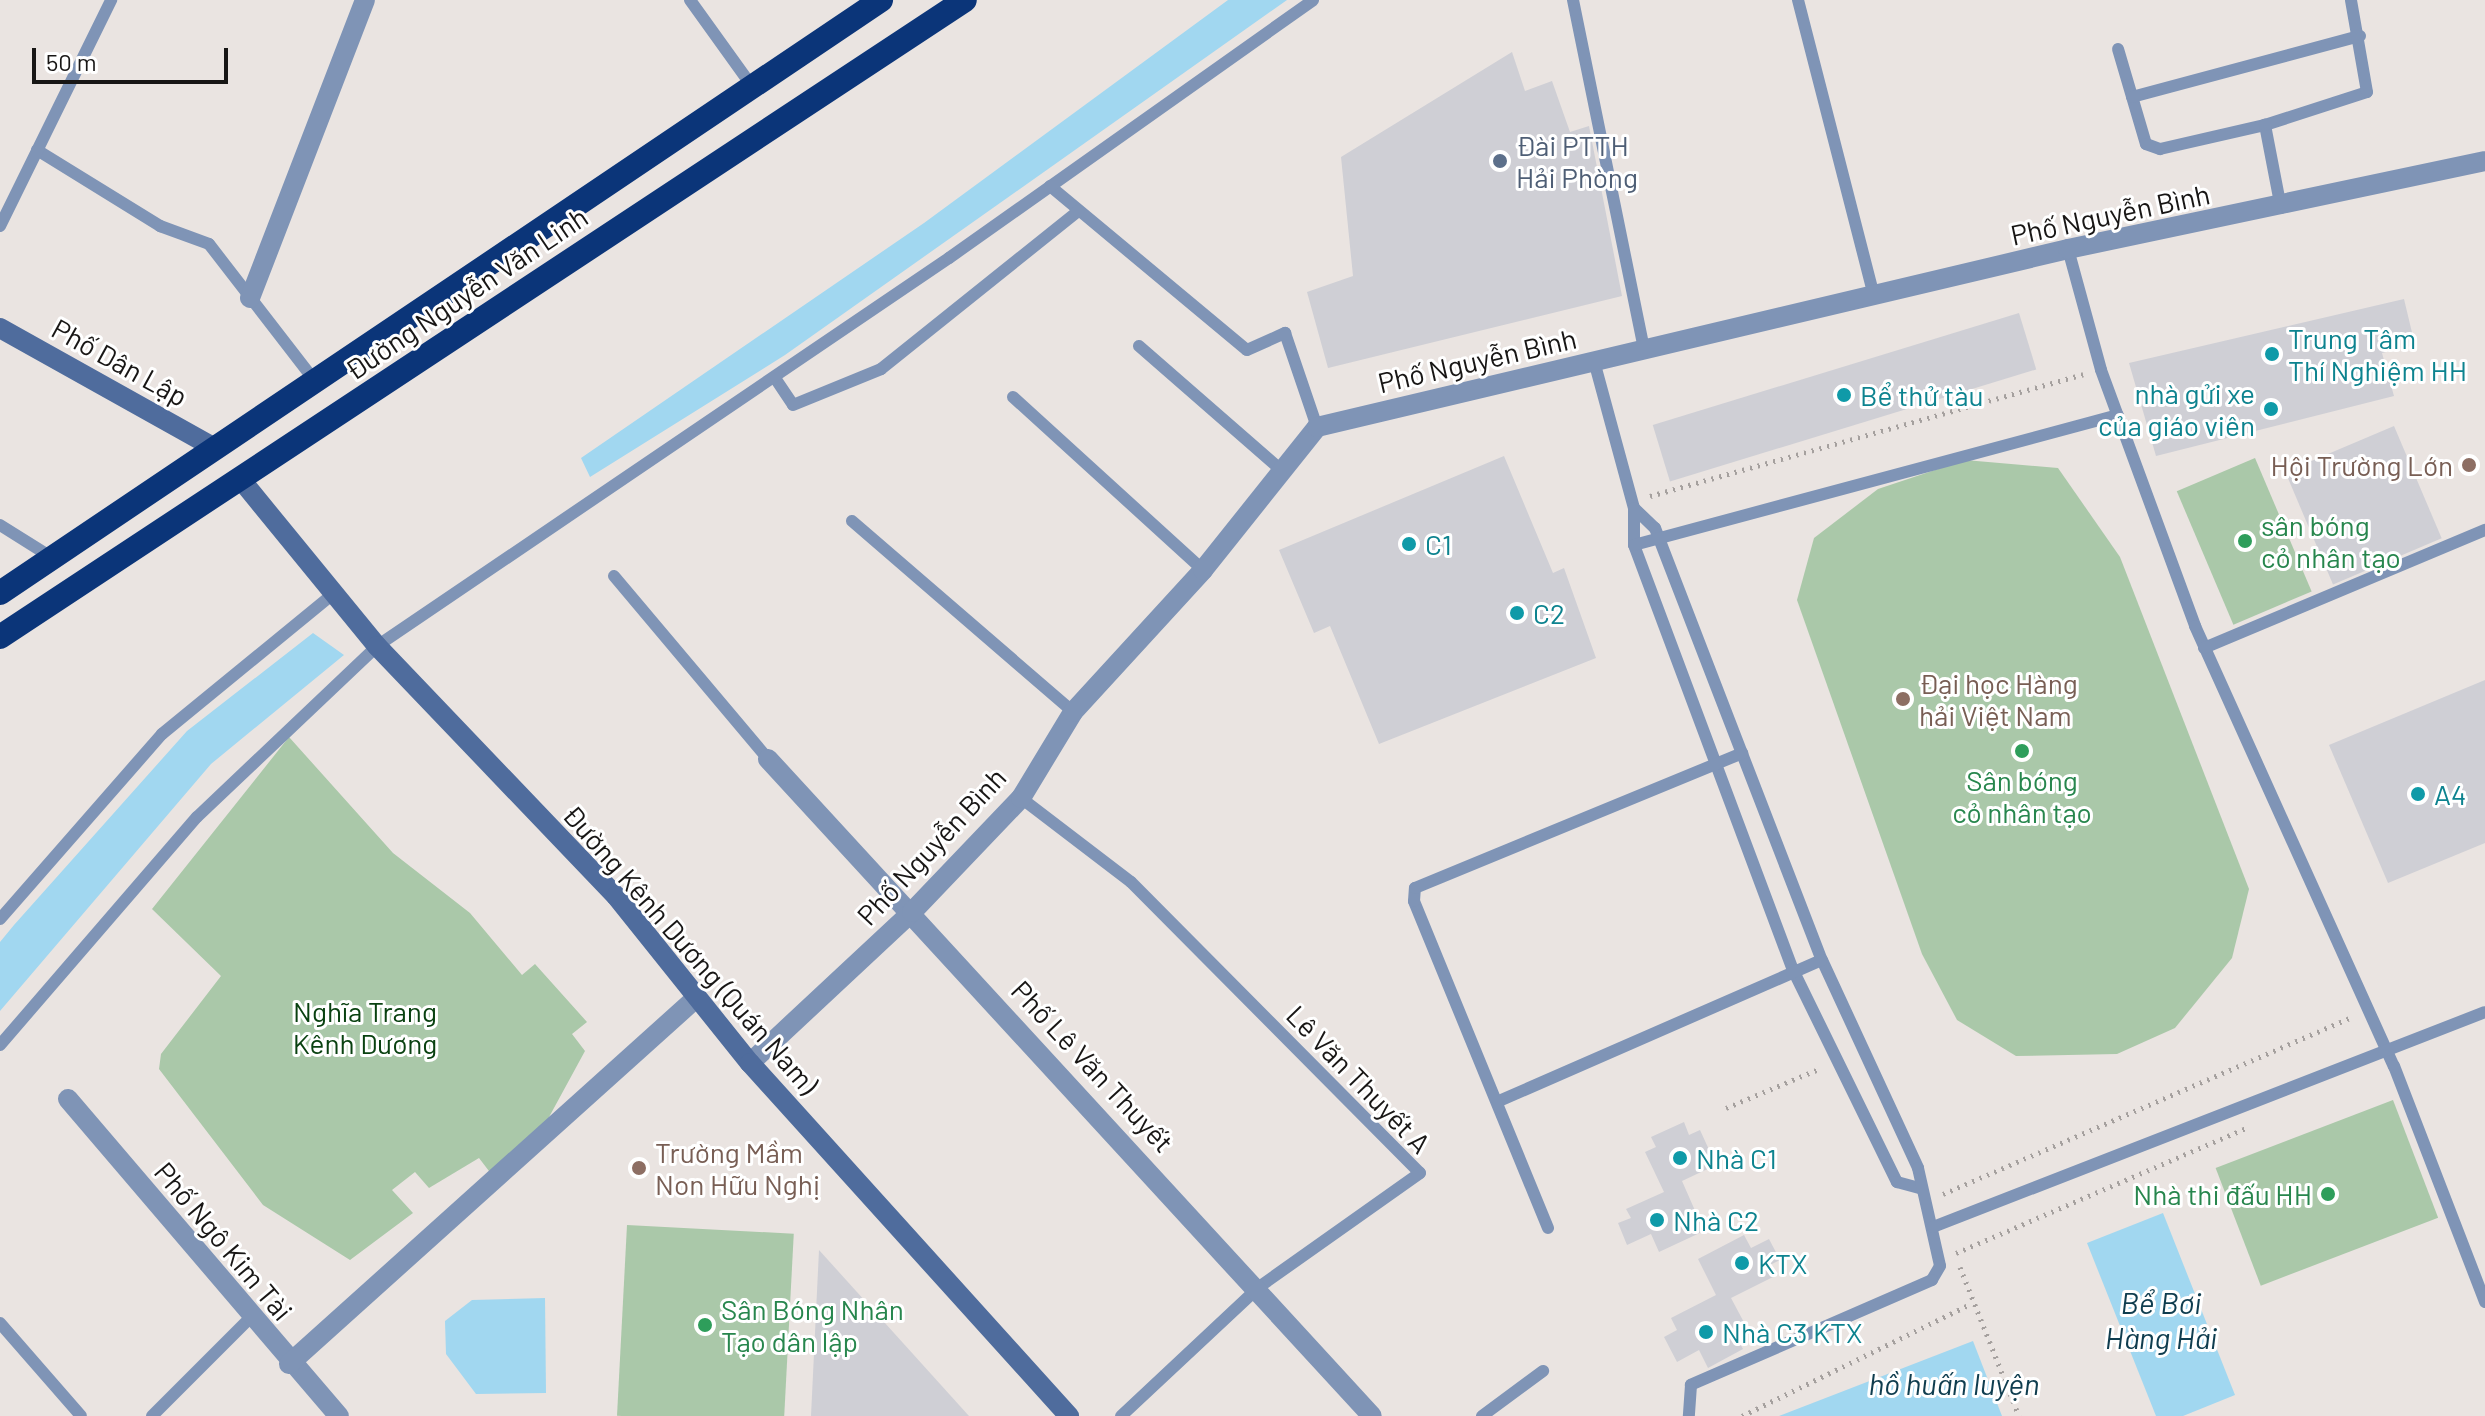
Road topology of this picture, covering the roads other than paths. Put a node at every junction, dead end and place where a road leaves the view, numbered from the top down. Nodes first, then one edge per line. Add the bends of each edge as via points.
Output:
1 (111, 0) edge
2 (365, 0) edge
3 (690, 0) edge
4 (881, 0) edge
5 (965, 0) edge
6 (1313, 0) edge
7 (1573, 0) edge
8 (1798, 0) edge
9 (2351, 0) edge
10 (2360, 36) junction
11 (2118, 49) dead end
12 (751, 85) junction
13 (2132, 97) junction
14 (2265, 125) junction
15 (37, 150) junction
16 (2485, 161) edge
17 (1050, 186) junction
18 (2281, 208) junction
19 (1078, 211) junction
20 (0, 226) edge
21 (2068, 249) junction
22 (1874, 295) junction
23 (250, 298) junction
24 (0, 328) edge
25 (1139, 346) dead end
26 (1644, 350) junction
27 (1594, 361) junction
28 (775, 378) junction
29 (314, 380) junction
30 (1013, 397) dead end
31 (2118, 415) junction
32 (1317, 427) junction
33 (213, 447) junction
34 (1281, 470) junction
35 (242, 481) junction
36 (1634, 508) junction
37 (852, 521) dead end
38 (0, 525) edge
39 (2485, 530) edge
40 (1661, 536) junction
41 (1634, 545) junction
42 (51, 557) junction
43 (1203, 570) junction
44 (614, 576) dead end
45 (0, 593) edge
46 (332, 595) junction
47 (0, 637) edge
48 (377, 646) junction
49 (2204, 648) junction
50 (1073, 712) junction
51 (1742, 753) junction
52 (768, 759) joint
53 (1715, 764) junction
54 (1021, 798) junction
55 (912, 912) junction
56 (0, 919) edge
57 (1822, 960) junction
58 (1794, 972) junction
59 (695, 999) junction
60 (2485, 1012) edge
61 (0, 1045) edge
62 (2384, 1047) junction
63 (750, 1063) junction
64 (68, 1099) dead end
65 (1499, 1101) junction
66 (1919, 1188) junction
67 (1933, 1227) junction
68 (1548, 1228) dead end
69 (1259, 1287) junction
70 (2485, 1302) edge
71 (251, 1317) junction
72 (0, 1323) edge
73 (289, 1364) junction
74 (1543, 1371) dead end
75 (81, 1416) edge
76 (152, 1416) edge
77 (339, 1416) edge
78 (1069, 1416) edge
79 (1121, 1416) edge
80 (1372, 1416) edge
81 (1482, 1416) edge
82 (1689, 1416) edge

1 - 15 lane
2 - 23 street
3 - 12 lane
4 - 12 highway, Đường Nguyễn Văn Linh
5 - 35 highway, Đường Nguyễn Văn Linh
6 - 17 lane
7 - 26 lane
8 - 22 lane
9 - 10 lane
10 - 13 lane
10 - 14 lane via 2367,92
11 - 13 lane
12 - 29 highway, Đường Nguyễn Văn Linh
13 - 14 lane via 2146,144 2160,149
14 - 18 lane
15 - 20 lane
15 - 23 lane via 160,226 209,244
16 - 18 street, Phố Nguyễn Bình
17 - 19 lane
17 - 28 lane
18 - 21 street, Phố Nguyễn Bình
19 - 28 lane via 881,369 793,405
19 - 32 lane via 1151,263 1247,350 1285,333
21 - 22 street, Phố Nguyễn Bình
21 - 31 lane
22 - 26 street, Phố Nguyễn Bình
23 - 29 lane
24 - 33 street, Phố Dân Lập
25 - 34 lane
26 - 27 street, Phố Nguyễn Bình
27 - 32 street, Phố Nguyễn Bình
27 - 36 lane
28 - 48 lane
29 - 33 highway, Đường Nguyễn Văn Linh
30 - 43 lane
31 - 40 lane
31 - 49 lane
32 - 34 street, Phố Nguyễn Bình
33 - 42 highway, Đường Nguyễn Văn Linh
34 - 43 street, Phố Nguyễn Bình
35 - 46 street, Đường Kênh Dương (Quán Nam)
35 - 47 highway, Đường Nguyễn Văn Linh
36 - 40 lane
36 - 41 lane
37 - 50 lane
38 - 42 lane
39 - 49 lane
40 - 41 lane
40 - 51 lane
41 - 53 lane
42 - 45 highway, Đường Nguyễn Văn Linh
43 - 50 street, Phố Nguyễn Bình
44 - 52 lane
46 - 48 street, Đường Kênh Dương (Quán Nam)
46 - 56 lane via 162,734
48 - 59 street, Đường Kênh Dương (Quán Nam) via 616,896
48 - 61 lane via 197,817
49 - 62 lane
50 - 54 street, Phố Nguyễn Bình
51 - 53 lane
51 - 57 lane
52 - 55 street, Phố Lê Văn Thuyết
53 - 58 lane
53 - 65 lane via 1415,888 1414,901
54 - 55 street, Phố Nguyễn Bình
54 - 69 lane, Lê Văn Thuyết A via 1131,882 1420,1173
55 - 63 street, Phố Nguyễn Bình
55 - 69 street, Phố Lê Văn Thuyết
57 - 58 lane
57 - 66 lane via 1918,1168
58 - 65 lane
58 - 66 lane via 1897,1182
59 - 63 street, Đường Kênh Dương (Quán Nam)
59 - 73 street
60 - 62 lane
62 - 67 lane
62 - 70 lane
63 - 78 street, Đường Kênh Dương (Quán Nam)
64 - 71 street, Phố Ngô Kim Tài
65 - 68 lane
66 - 67 lane
67 - 82 lane via 1940,1266 1932,1280 1691,1385
69 - 79 lane, Lê Văn Thuyết A
69 - 80 street, Phố Lê Văn Thuyết
71 - 73 street, Phố Ngô Kim Tài
71 - 76 lane
72 - 75 lane
73 - 77 street, Phố Ngô Kim Tài
74 - 81 lane

